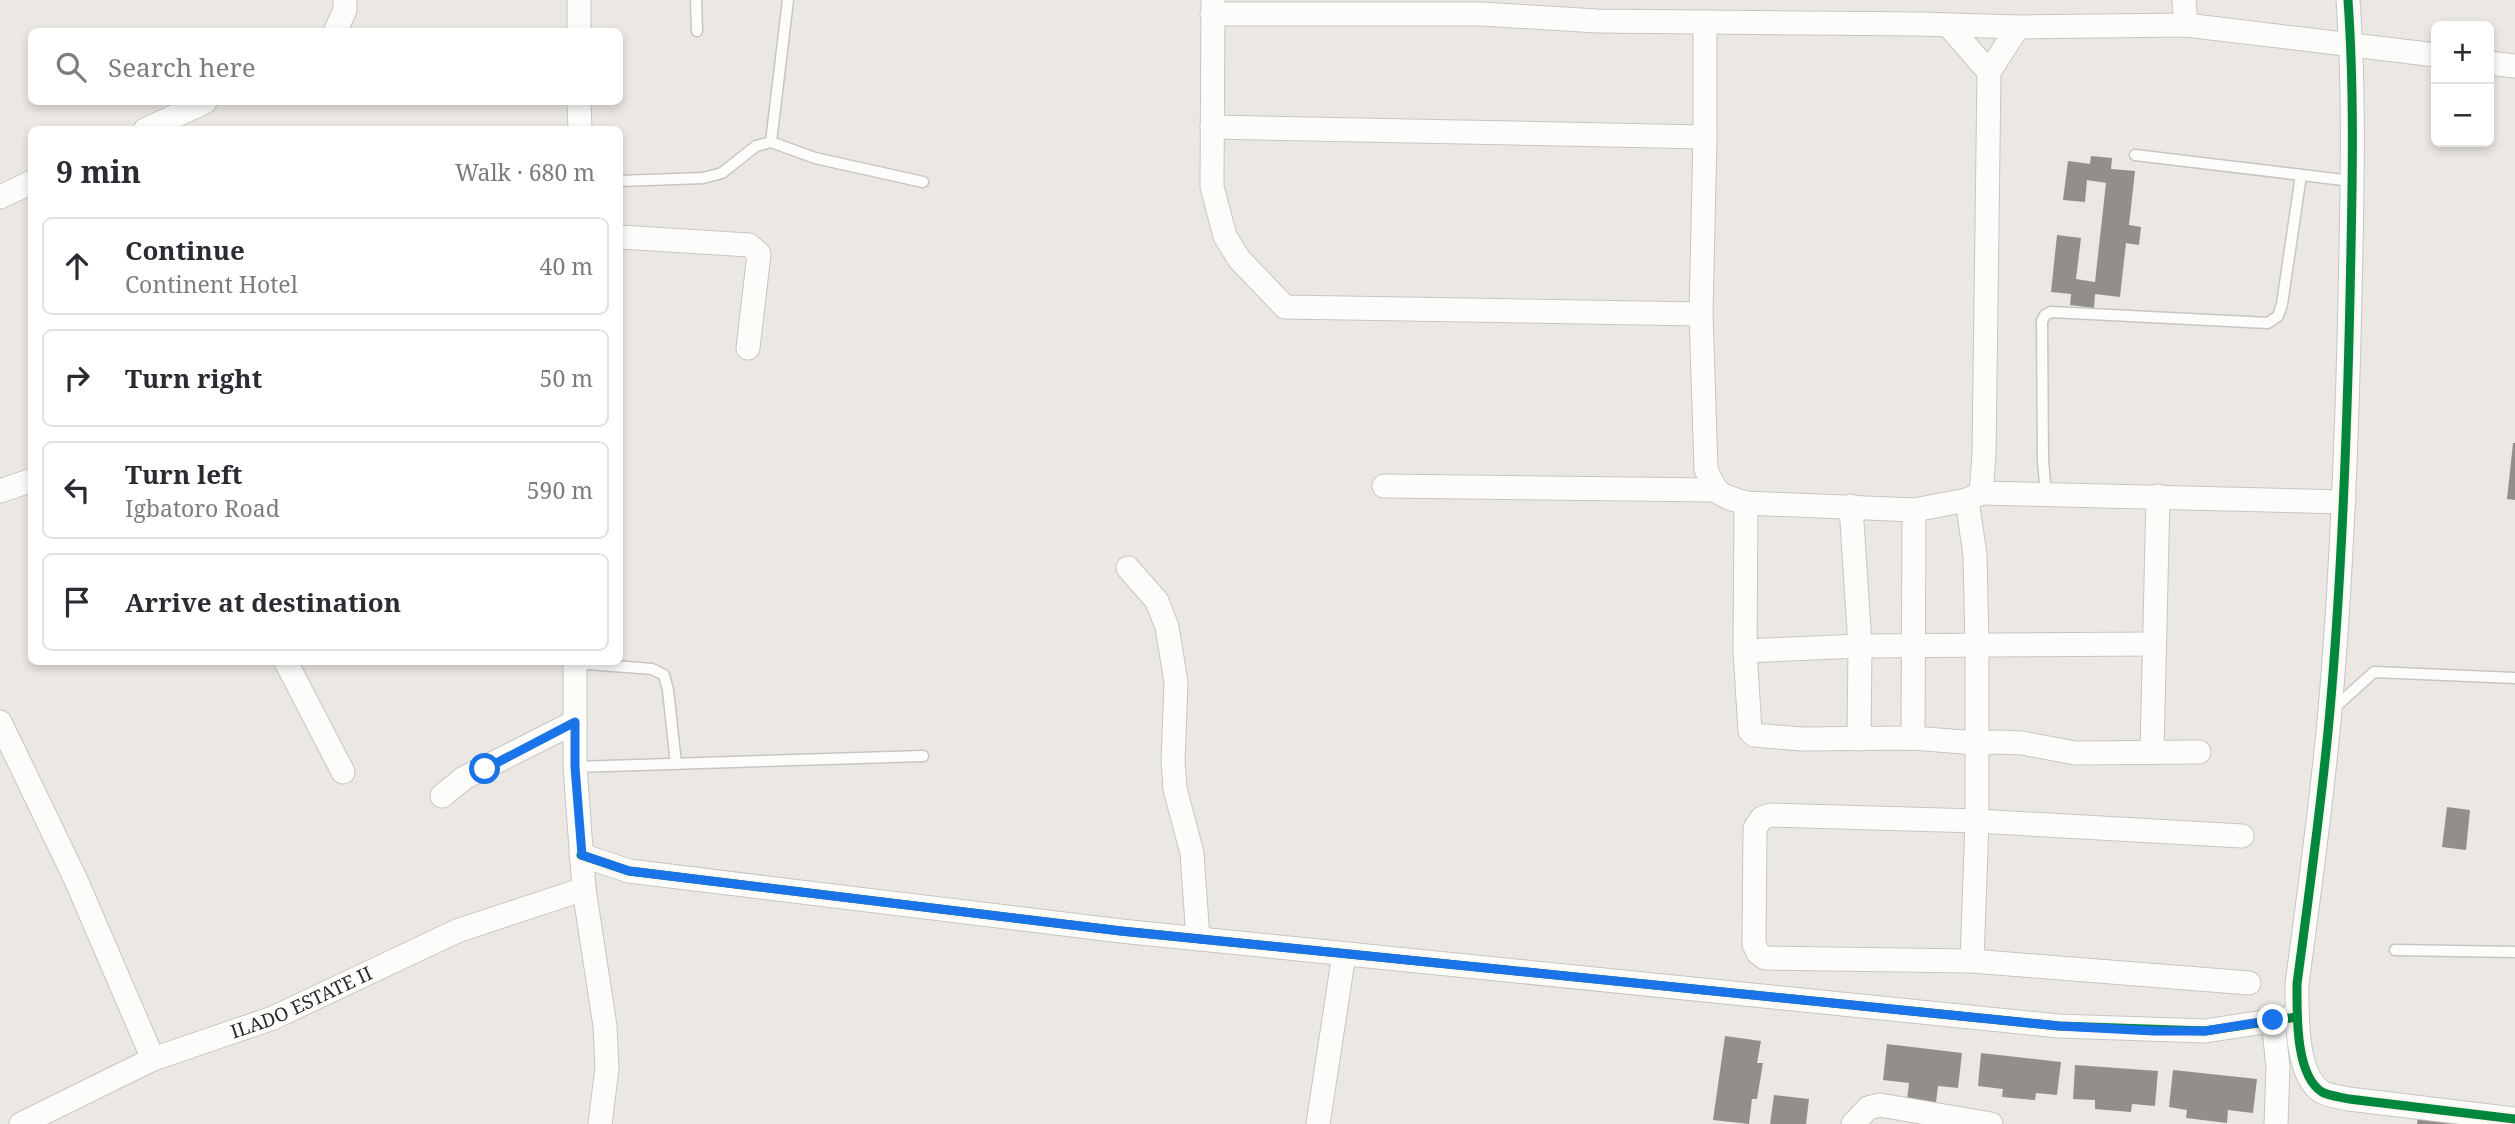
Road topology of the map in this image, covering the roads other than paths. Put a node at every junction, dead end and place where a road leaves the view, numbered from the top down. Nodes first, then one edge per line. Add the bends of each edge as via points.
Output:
1 (345, 0) edge
2 (579, 0) edge
3 (696, 0) edge
4 (788, 0) edge
5 (2184, 0) edge
6 (2348, 0) edge
7 (1212, 7) edge
8 (1459, 7) edge
9 (1704, 22) junction
10 (1948, 25) junction
11 (2186, 25) junction
12 (2018, 27) junction
13 (337, 28) edge
14 (579, 28) edge
15 (697, 31) dead end
16 (2351, 44) junction
17 (2431, 54) edge
18 (2494, 64) edge
19 (2515, 66) edge
20 (1989, 72) junction
21 (199, 105) edge
22 (579, 105) edge
23 (154, 126) edge
24 (580, 126) edge
25 (1212, 127) junction
26 (1705, 137) junction
27 (771, 142) junction
28 (2135, 155) dead end
29 (2301, 175) junction
30 (623, 181) edge
31 (2352, 181) junction
32 (923, 182) dead end
33 (28, 184) edge
34 (0, 197) edge
35 (623, 237) edge
36 (1701, 313) junction
37 (748, 348) dead end
38 (28, 481) edge
39 (1384, 486) dead end
40 (1714, 490) junction
41 (0, 491) edge
42 (2046, 495) junction
43 (1974, 496) junction
44 (2158, 496) junction
45 (2344, 502) junction
46 (1746, 503) junction
47 (1851, 506) junction
48 (1914, 510) junction
49 (1128, 568) dead end
50 (2154, 644) junction
51 (1860, 646) junction
52 (1914, 646) junction
53 (1977, 646) junction
54 (1745, 651) junction
55 (288, 665) edge
56 (575, 665) edge
57 (608, 665) edge
58 (2515, 678) edge
59 (2330, 712) junction
60 (0, 722) edge
61 (575, 722) junction
62 (1913, 738) junction
63 (1859, 739) junction
64 (1976, 743) junction
65 (2152, 752) junction
66 (2199, 752) dead end
67 (923, 757) dead end
68 (676, 764) junction
69 (575, 767) junction
70 (343, 772) dead end
71 (442, 796) dead end
72 (1977, 821) junction
73 (2242, 836) dead end
74 (582, 855) junction
75 (584, 889) junction
76 (1198, 939) junction
77 (2395, 950) dead end
78 (2515, 952) edge
79 (1343, 954) junction
80 (1972, 961) junction
81 (2249, 983) dead end
82 (2297, 1017) junction
83 (2273, 1020) junction
84 (152, 1059) junction
85 (2515, 1119) edge
86 (20, 1124) edge
87 (600, 1124) edge
88 (1318, 1124) edge
89 (1853, 1124) edge
90 (1991, 1124) edge
91 (2276, 1124) edge

1 - 13 street
2 - 14 street
3 - 15 lane
4 - 27 lane
5 - 11 street
6 - 16 street
7 - 8 street
7 - 25 street
8 - 9 street via 1597,21
9 - 10 street
9 - 26 street
10 - 12 street
10 - 20 street
11 - 12 street
11 - 16 street
12 - 20 street
16 - 17 street
16 - 31 street
18 - 19 street
20 - 43 street via 1984,455
21 - 23 street
22 - 24 street
25 - 26 street
25 - 36 street via 1212,187 1225,236 1238,259 1285,307
26 - 36 street
27 - 30 lane via 756,146 722,173 703,178
27 - 32 lane via 815,158
28 - 29 lane
29 - 31 lane
29 - 42 lane via 2282,304 2278,316 2268,323 2045,315
31 - 45 street
33 - 34 street
35 - 37 street via 755,248 759,254
36 - 40 street via 1706,469
38 - 41 street
39 - 40 street
40 - 46 street
42 - 43 street
42 - 44 street
43 - 48 street
43 - 53 street
44 - 45 street
44 - 50 street
45 - 59 street
46 - 47 street
46 - 54 street
47 - 48 street
47 - 51 street
48 - 52 street
49 - 76 street via 1157,601 1167,627 1176,682 1175,789 1192,853
50 - 53 street
50 - 65 street
51 - 52 street
51 - 54 street
51 - 63 street
52 - 53 street
52 - 62 street
53 - 64 street
54 - 63 street via 1750,731 1754,735
55 - 70 street
56 - 61 street
57 - 68 lane via 652,669 664,675
58 - 59 lane via 2374,672
59 - 82 street via 2297,984
60 - 84 street via 76,880
61 - 69 street
61 - 71 street via 464,778
62 - 63 street
62 - 64 street
64 - 65 street via 2022,743 2076,753
64 - 72 street
65 - 66 street
67 - 68 lane
68 - 69 lane
69 - 74 street
72 - 73 street
72 - 80 street
72 - 80 street via 1770,815 1755,828 1754,944 1765,958
74 - 75 street
74 - 76 street via 629,871
75 - 84 street, ILADO ESTATE II via 457,931 274,1018
75 - 87 street via 605,1026 607,1069
76 - 79 street
77 - 78 lane
79 - 83 street via 2059,1026 2205,1031
79 - 88 street
80 - 81 street
82 - 83 street
82 - 85 street via 2305,1073 2323,1092
83 - 91 street via 2278,1067
84 - 86 street, ILADO ESTATE II
89 - 90 street via 1868,1108 1880,1105

